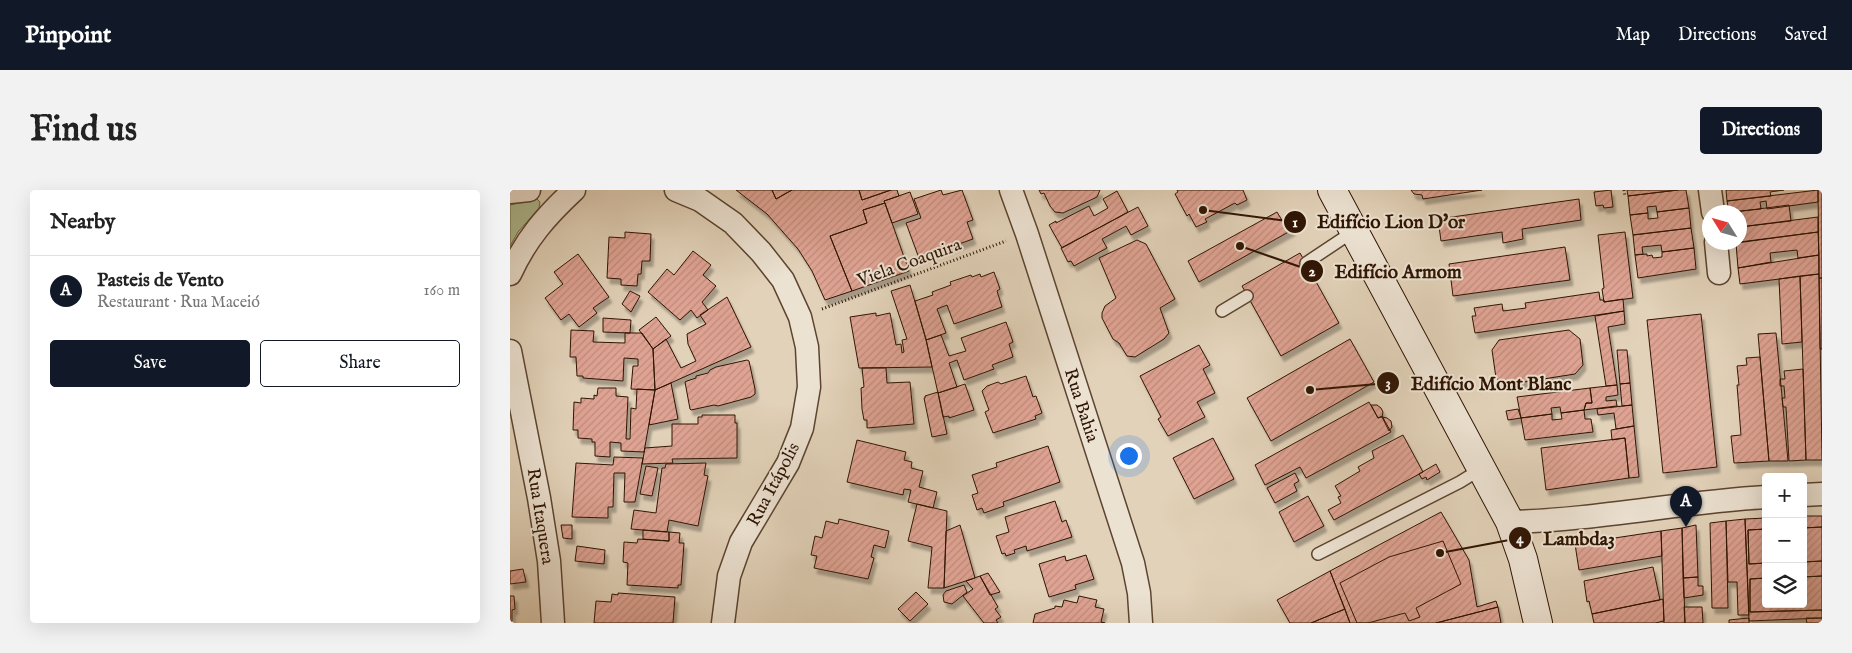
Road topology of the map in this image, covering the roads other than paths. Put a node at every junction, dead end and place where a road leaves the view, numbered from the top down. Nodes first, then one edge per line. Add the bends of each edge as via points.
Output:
1 (529, 190) edge
2 (574, 190) edge
3 (676, 190) edge
4 (1011, 190) edge
5 (1332, 190) edge
6 (1710, 190) edge
7 (510, 192) edge
8 (1712, 205) edge
9 (1354, 231) junction
10 (1717, 250) edge
11 (1306, 263) dead end
12 (1719, 273) dead end
13 (510, 274) edge
14 (1247, 296) dead end
15 (1222, 311) dead end
16 (510, 351) edge
17 (514, 389) edge
18 (1481, 469) junction
19 (1822, 494) edge
20 (1807, 495) edge
21 (1762, 497) edge
22 (1510, 522) junction
23 (1318, 554) dead end
24 (553, 623) edge
25 (723, 623) edge
26 (1141, 623) edge
27 (1538, 623) edge

1 - 7 street
2 - 13 street via 532,234
3 - 25 street, Rua Itápolis via 700,200 754,244 783,280 800,317 807,347 809,387 802,428 788,463 741,542 729,576
4 - 26 street, Rua Bahia via 1133,563
5 - 9 main road
6 - 8 street
9 - 11 lane
9 - 18 main road
10 - 12 street
14 - 15 lane
16 - 17 street, Rua Itaquera
17 - 24 street, Rua Itaquera via 549,561
18 - 22 main road
18 - 23 lane
19 - 20 street
21 - 22 street via 1552,521
22 - 27 main road via 1523,559

